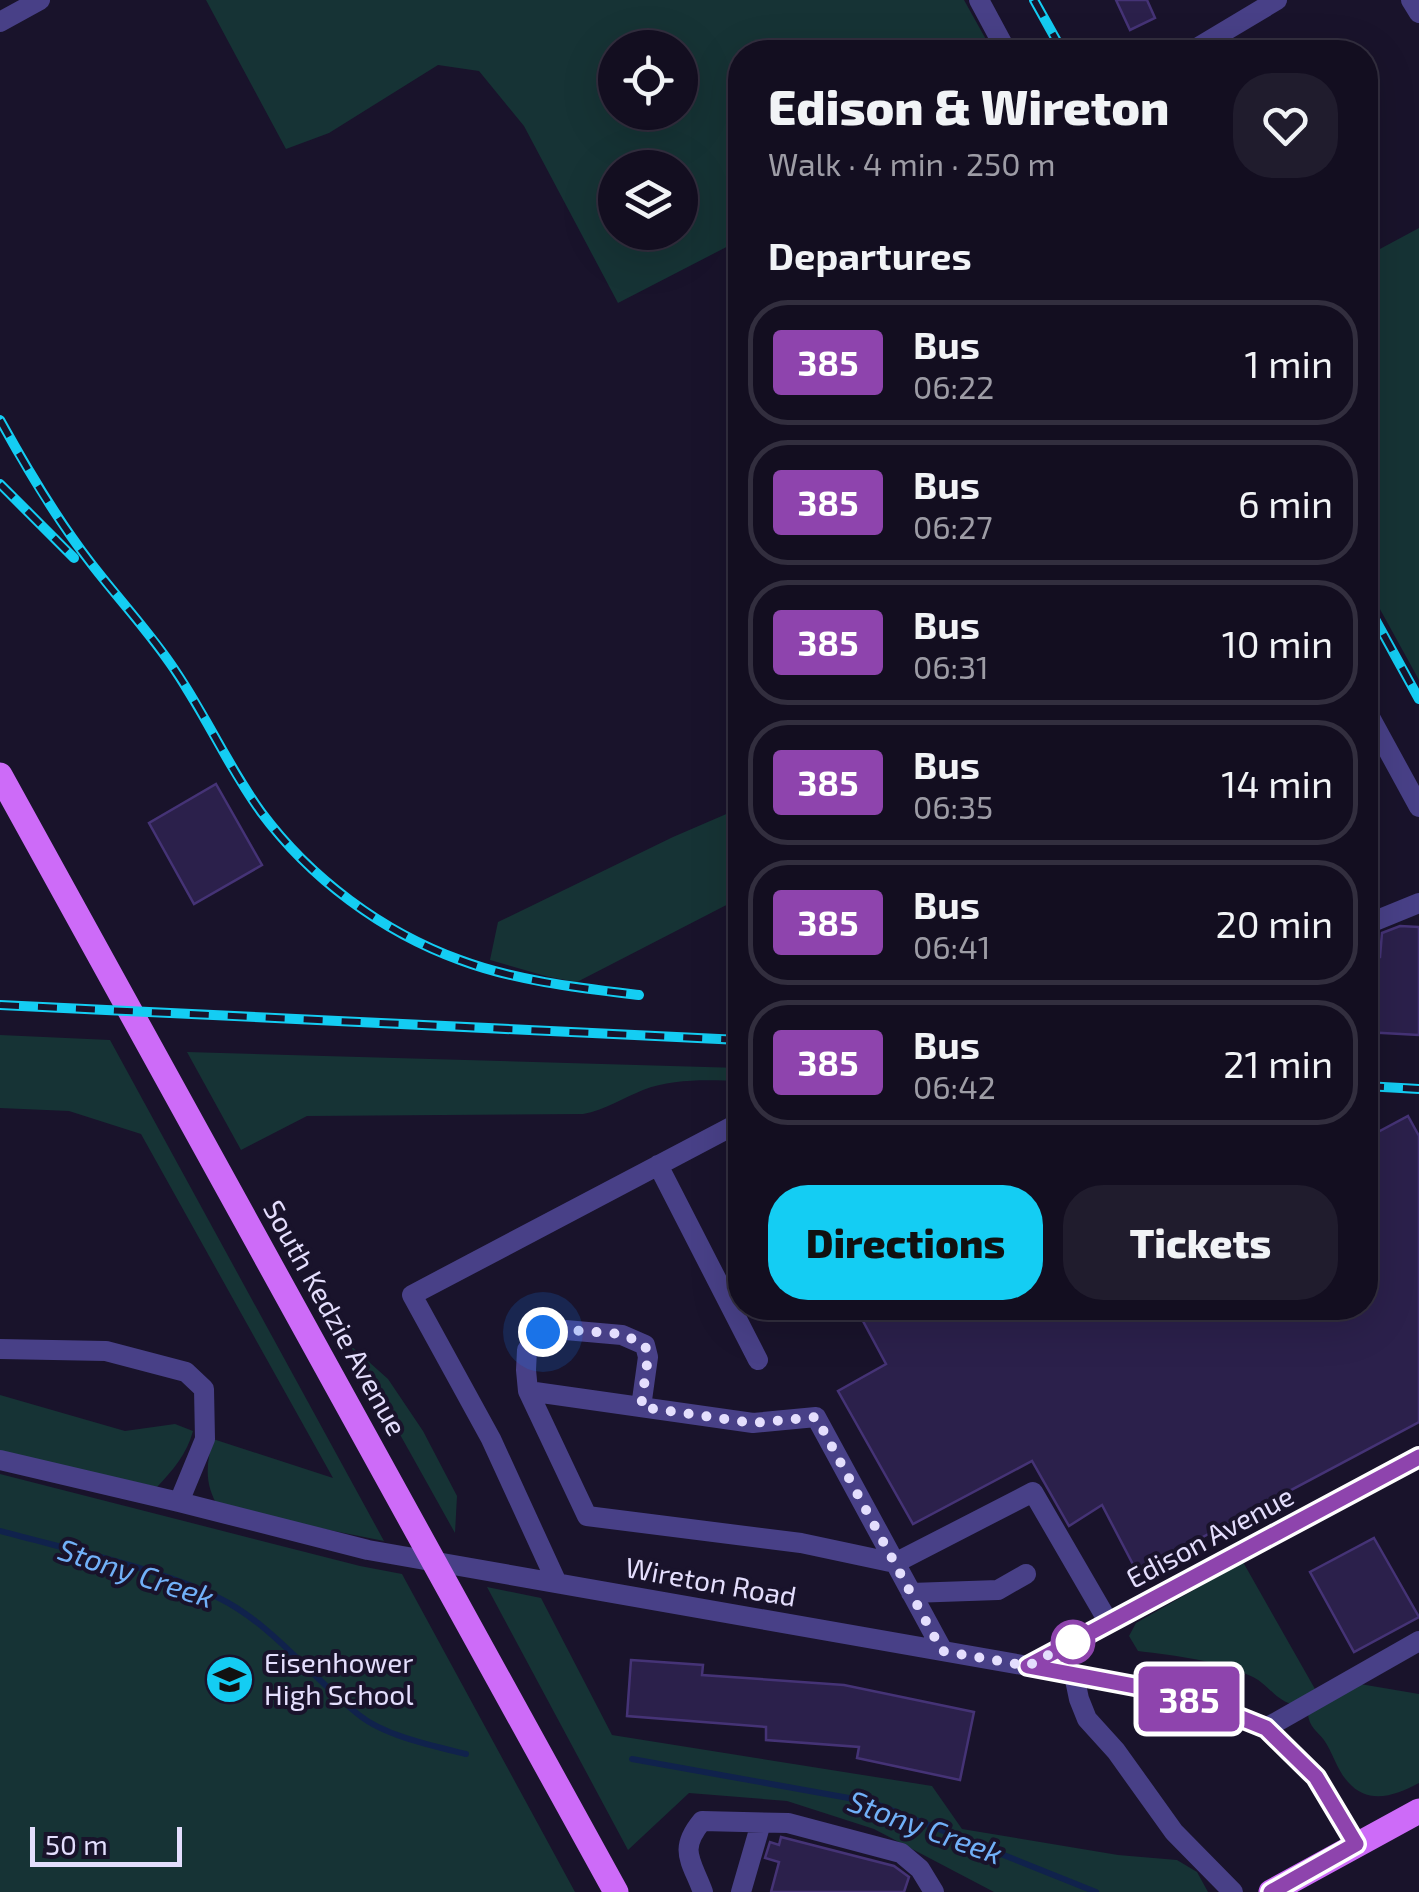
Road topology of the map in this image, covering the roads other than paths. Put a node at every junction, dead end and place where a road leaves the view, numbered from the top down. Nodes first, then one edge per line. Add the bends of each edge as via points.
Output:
1 (40, 0) edge
2 (978, 0) edge
3 (1278, 0) edge
4 (1412, 0) edge
5 (1419, 13) edge
6 (0, 22) edge
7 (1000, 40) edge
8 (1223, 40) edge
9 (1378, 732) edge
10 (0, 774) edge
11 (1419, 807) edge
12 (1419, 903) edge
13 (1378, 920) edge
14 (728, 1129) edge
15 (658, 1165) junction
16 (728, 1302) edge
17 (737, 1320) edge
18 (0, 1349) edge
19 (758, 1360) dead end
20 (528, 1391) junction
21 (641, 1407) junction
22 (1419, 1457) edge
23 (0, 1460) edge
24 (179, 1502) junction
25 (895, 1563) junction
26 (1026, 1574) dead end
27 (558, 1583) junction
28 (911, 1593) junction
29 (1109, 1623) junction
30 (1419, 1640) edge
31 (942, 1651) junction
32 (1028, 1666) junction
33 (1074, 1675) junction
34 (1266, 1728) junction
35 (1419, 1811) edge
36 (761, 1824) junction
37 (1356, 1844) junction
38 (616, 1892) edge
39 (704, 1892) edge
40 (741, 1892) edge
41 (934, 1892) edge
42 (1233, 1892) edge
43 (1270, 1892) edge

1 - 6 street
2 - 7 street
3 - 8 street
4 - 5 street
9 - 11 street
10 - 38 main road, South Kedzie Avenue
12 - 13 street
14 - 15 street
15 - 16 street
15 - 27 street via 412,1295 492,1439
17 - 19 street
18 - 24 street via 106,1352 186,1372 204,1389 205,1439
20 - 21 street
20 - 21 street via 528,1350 543,1332 622,1334 645,1345
20 - 25 street via 587,1516 801,1543
21 - 25 street via 753,1423 816,1417
22 - 29 street, Edison Avenue
23 - 24 street, Wireton Road
24 - 27 street, Wireton Road via 368,1550
25 - 28 street
25 - 29 street via 1033,1492
26 - 28 street via 998,1590
27 - 31 street, Wireton Road
28 - 31 street
29 - 32 street, Edison Avenue
30 - 34 street
31 - 32 street, Wireton Road
32 - 33 street, Wireton Road
33 - 34 street, Wireton Road via 1204,1703
33 - 42 street via 1087,1719 1174,1832
34 - 37 street, Wireton Road via 1316,1777
35 - 37 main road
36 - 39 street via 702,1821 688,1837
36 - 40 street
36 - 41 street via 788,1823 900,1854
37 - 43 main road

